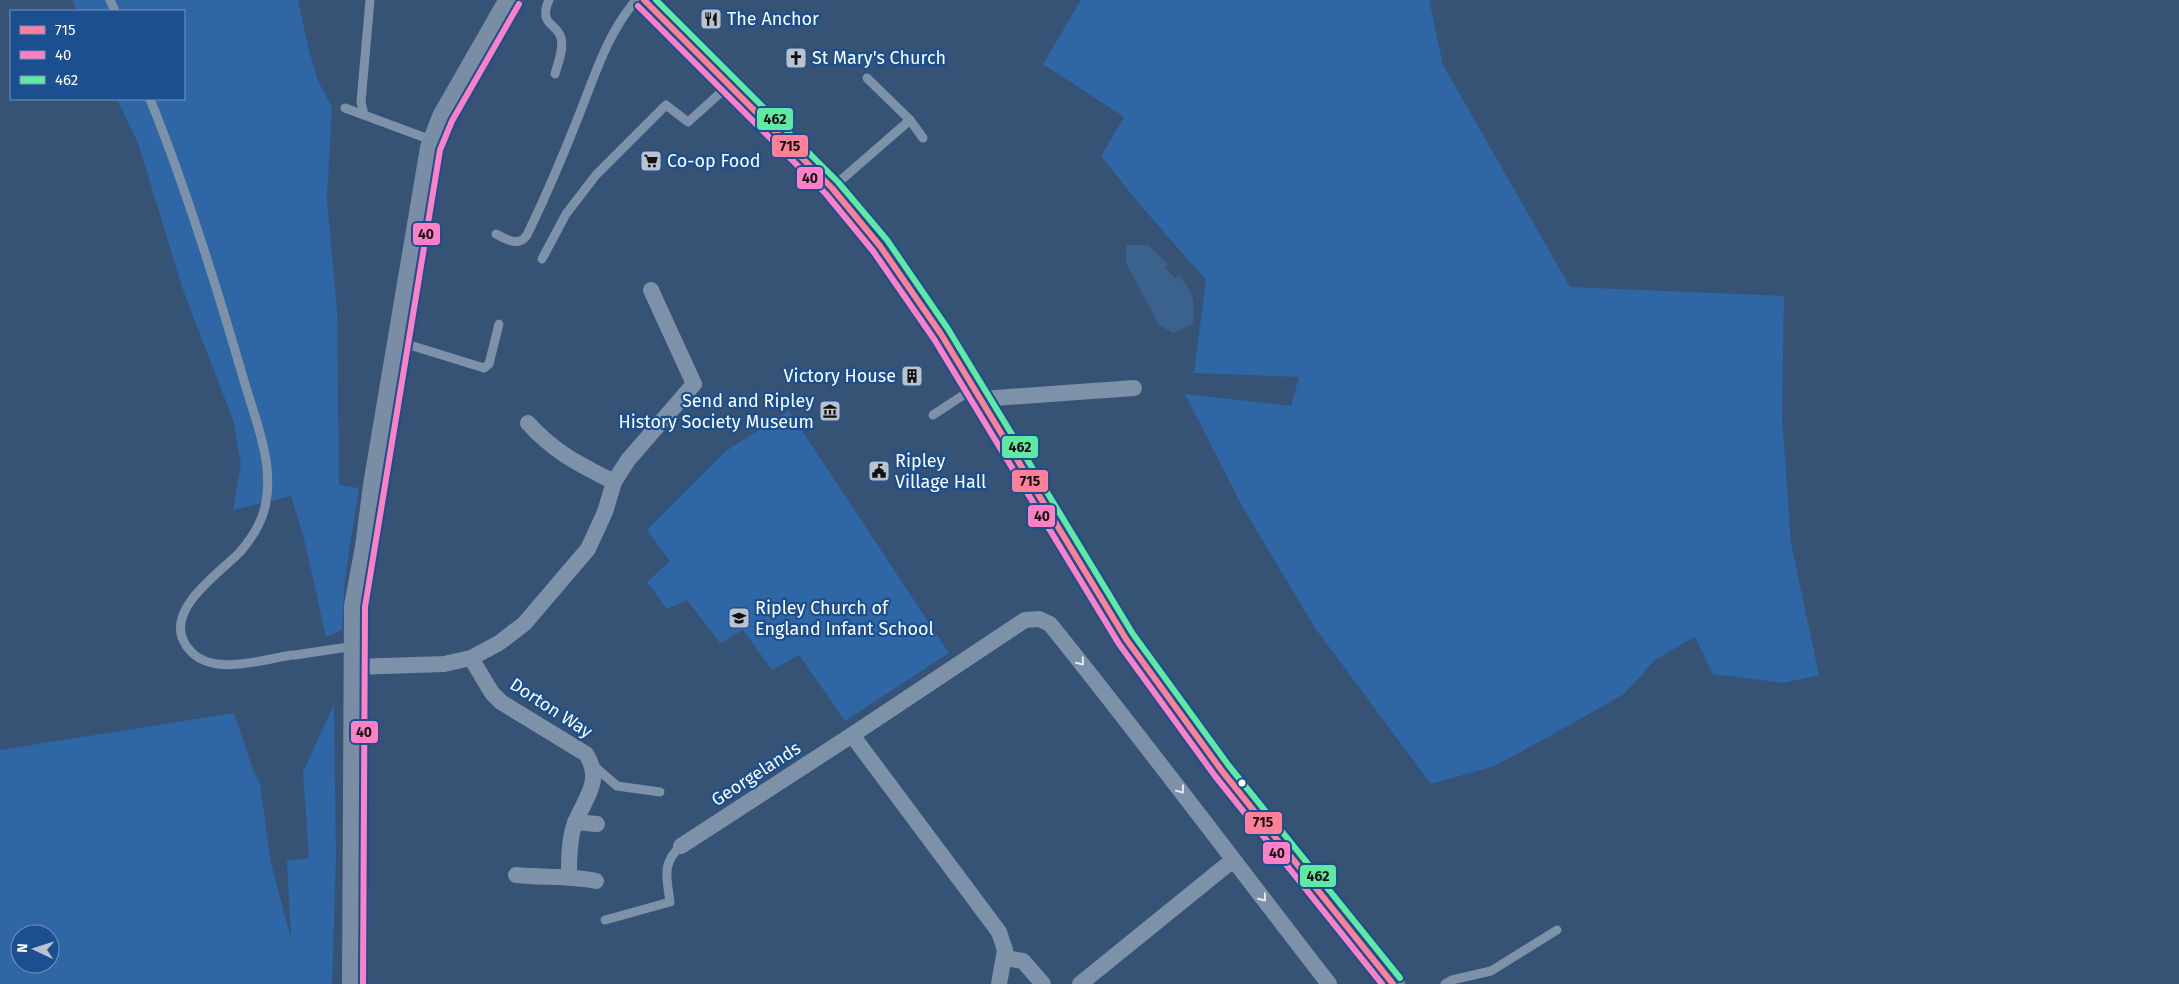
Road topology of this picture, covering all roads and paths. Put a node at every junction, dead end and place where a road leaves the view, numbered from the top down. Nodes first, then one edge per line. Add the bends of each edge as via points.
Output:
1 (370, 0) edge
2 (511, 0) edge
3 (549, 0) edge
4 (650, 2) edge
5 (555, 74) dead end
6 (868, 78) dead end
7 (730, 85) junction
8 (150, 100) edge
9 (345, 108) dead end
10 (364, 115) junction
11 (910, 120) junction
12 (923, 138) dead end
13 (434, 141) junction
14 (832, 188) junction
15 (496, 234) dead end
16 (542, 259) dead end
17 (651, 290) dead end
18 (499, 324) dead end
19 (400, 342) junction
20 (1134, 388) dead end
21 (977, 394) junction
22 (933, 415) dead end
23 (528, 423) dead end
24 (614, 482) junction
25 (355, 656) junction
26 (471, 658) junction
27 (852, 736) junction
28 (593, 764) junction
29 (660, 792) dead end
30 (575, 822) junction
31 (597, 824) dead end
32 (681, 846) joint
33 (1233, 860) junction
34 (516, 876) dead end
35 (569, 876) junction
36 (596, 881) dead end
37 (605, 920) dead end
38 (1557, 930) dead end
39 (1005, 958) junction
40 (354, 984) edge
41 (999, 984) edge
42 (1043, 984) edge
43 (1080, 984) edge
44 (1329, 984) edge
45 (1393, 984) edge
46 (1445, 984) edge

1 - 10 lane via 361,102
2 - 13 main road via 444,117
3 - 5 lane via 547,20 562,40
4 - 7 main road
4 - 15 lane via 619,24 602,52 563,157 527,235 523,240 512,242
6 - 11 lane
7 - 14 main road
7 - 16 lane via 688,122 666,105 596,175 566,214
8 - 25 lane via 217,288 268,474 266,504 261,519 239,553 191,600 182,620 183,641 203,660 215,664 294,655
9 - 10 lane
10 - 13 lane
11 - 12 lane
11 - 14 lane
13 - 19 main road
14 - 21 main road via 898,270
17 - 24 street via 694,384 628,460
18 - 19 lane via 489,364 484,368
19 - 25 main road via 356,606
20 - 21 street
21 - 22 lane
21 - 45 main road via 1159,688 1267,829
23 - 24 street via 566,458
24 - 26 street via 588,549 524,624
25 - 26 street via 444,664
25 - 40 main road
26 - 28 street, Dorton Way via 501,702 586,754
27 - 32 street, Georgelands
27 -> 33 street, Georgelands via 1025,620 1039,619 1050,624 1147,744
27 - 39 street via 994,924 1004,941
28 - 29 lane via 617,786
28 - 30 street, Dorton Way via 592,786
30 - 31 street
30 - 35 street, Dorton Way
32 - 37 lane via 669,859 667,867 670,902
33 - 43 street
33 -> 44 street, Georgelands
34 - 35 street
35 - 36 street
38 - 46 lane via 1491,971
39 - 41 street
39 - 42 street via 1023,961

